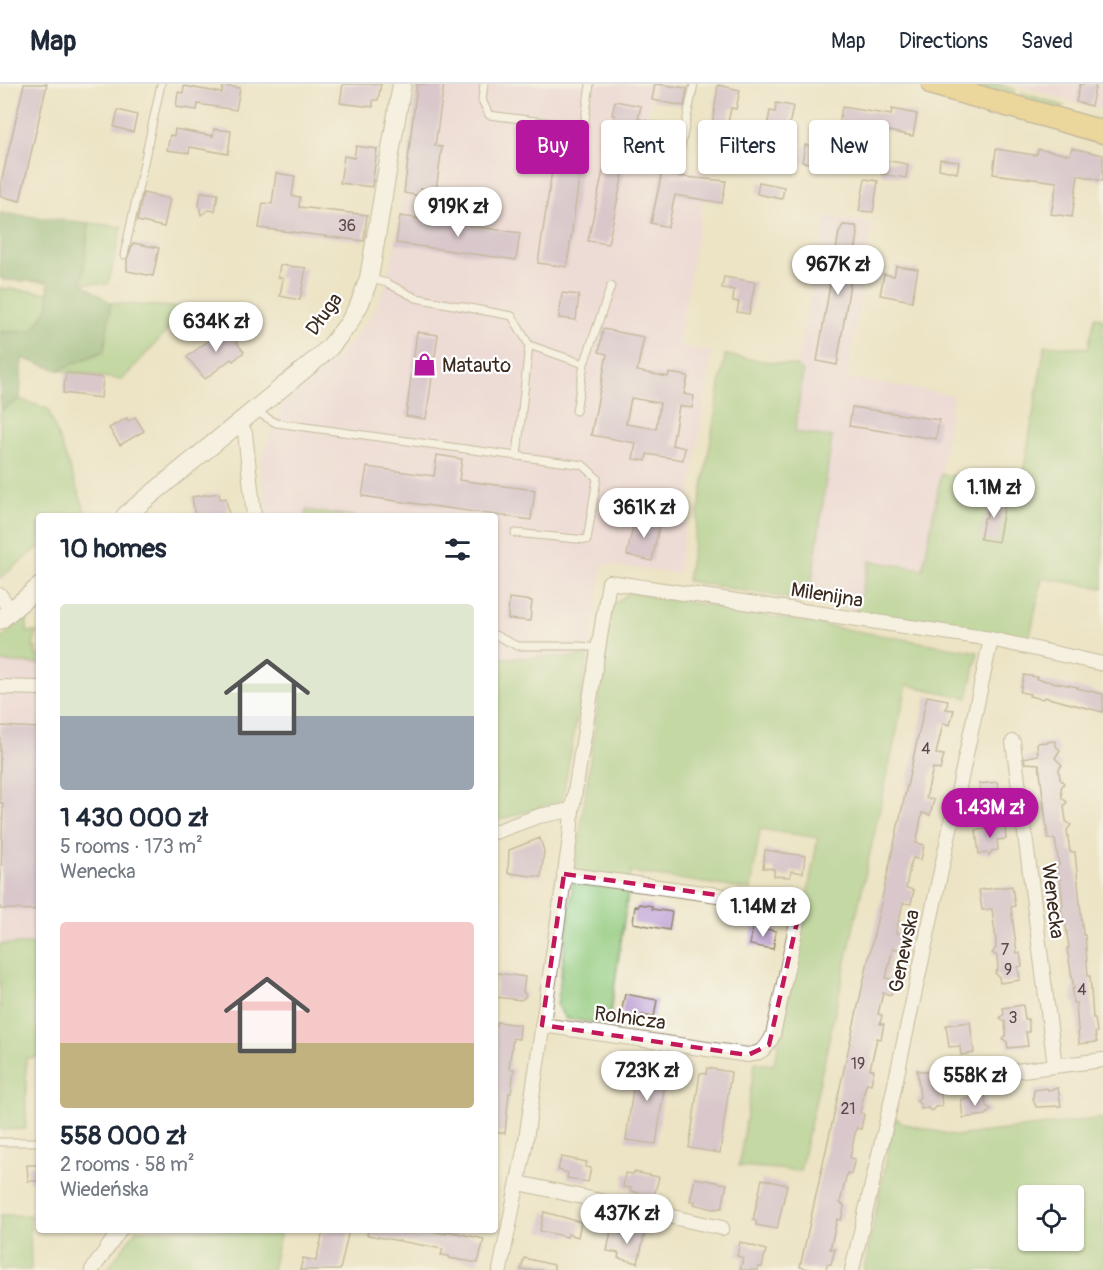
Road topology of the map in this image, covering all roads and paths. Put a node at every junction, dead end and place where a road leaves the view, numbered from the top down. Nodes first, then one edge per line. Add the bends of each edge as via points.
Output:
1 (161, 84) edge
2 (402, 84) edge
3 (484, 84) edge
4 (590, 84) edge
5 (694, 84) edge
6 (935, 84) edge
7 (686, 122) edge
8 (1103, 132) edge
9 (124, 255) dead end
10 (369, 278) junction
11 (611, 286) dead end
12 (529, 345) junction
13 (584, 364) junction
14 (254, 410) junction
15 (576, 411) dead end
16 (238, 422) junction
17 (517, 456) junction
18 (129, 513) edge
19 (254, 513) edge
20 (515, 533) dead end
21 (36, 589) edge
22 (0, 596) edge
23 (5, 615) edge
24 (498, 636) edge
25 (991, 639) junction
26 (598, 648) junction
27 (1103, 664) edge
28 (0, 687) edge
29 (36, 688) edge
30 (1013, 742) dead end
31 (572, 810) junction
32 (498, 831) edge
33 (564, 874) junction
34 (542, 1025) junction
35 (1103, 1060) edge
36 (1055, 1066) junction
37 (951, 1079) dead end
38 (0, 1142) edge
39 (36, 1142) edge
40 (519, 1183) junction
41 (498, 1225) edge
42 (509, 1227) junction
43 (722, 1228) dead end
44 (118, 1233) edge
45 (92, 1270) edge
46 (500, 1270) edge
47 (852, 1270) edge

1 - 9 lane
2 - 10 street, Długa
3 - 4 lane via 482,100 489,115 584,127
5 - 7 lane
6 - 8 main road
10 - 12 lane via 416,298 512,316
10 - 14 street, Długa via 356,313 330,347
11 - 13 lane
12 - 13 lane
12 - 17 lane
13 - 15 lane
14 - 16 street, Długa
14 - 17 lane via 276,423
16 - 18 street, Długa
16 - 19 street via 246,436
17 - 20 lane via 583,465 597,478 587,540
21 - 23 street
22 - 23 street
24 - 26 lane via 517,646
25 - 26 street, Milenijna via 609,582
25 - 27 street, Milenijna
25 - 47 street, Genewska
26 - 31 street
28 - 29 street
30 - 36 street, Wenecka
31 - 32 street via 539,816
31 - 33 street
33 - 34 street
33 - 34 street, Rolnicza via 783,904 797,922 773,1035 760,1053 748,1055
34 - 40 street
35 - 36 street
36 - 37 street
38 - 39 lane
40 - 42 street
40 - 43 street
41 - 42 street
42 - 46 street
44 - 45 street

